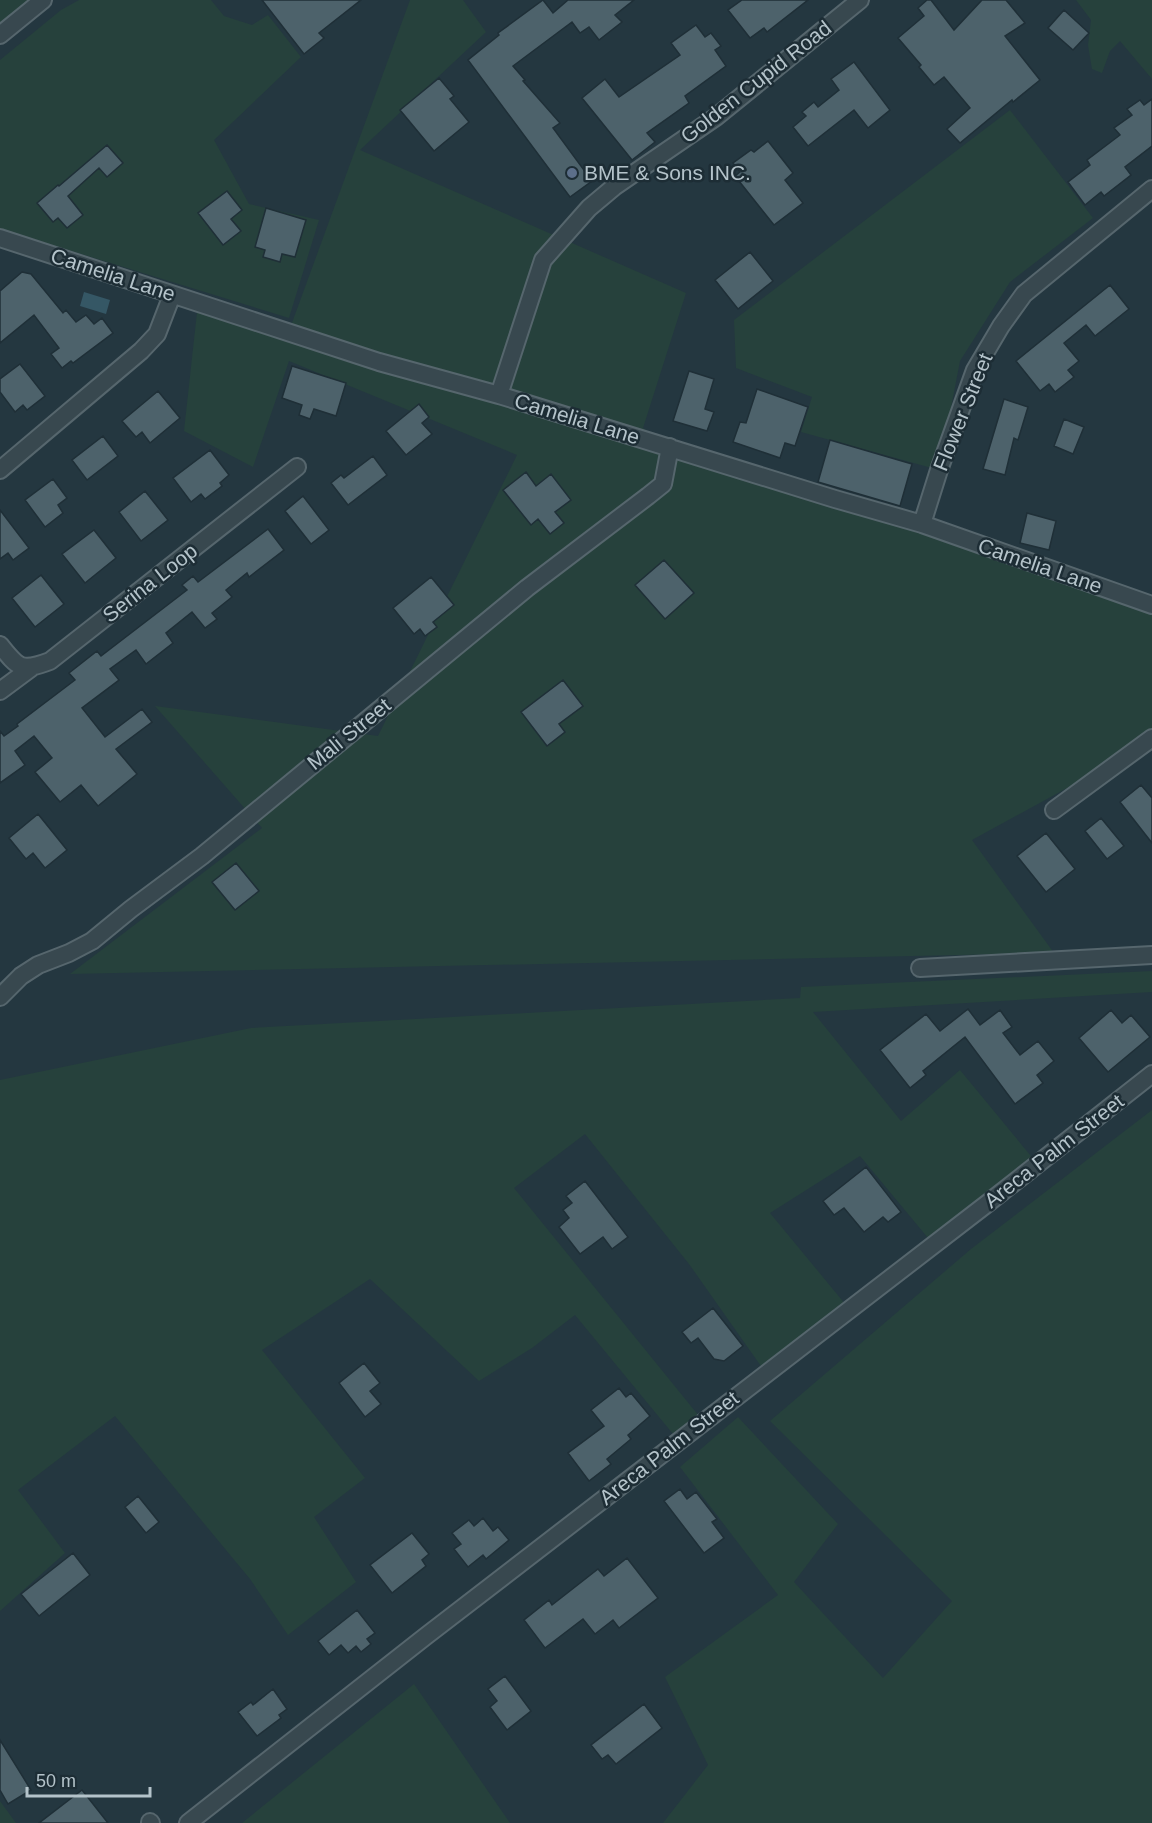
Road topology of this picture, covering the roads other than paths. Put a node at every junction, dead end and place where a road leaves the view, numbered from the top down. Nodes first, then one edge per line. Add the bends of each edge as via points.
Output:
1 (43, 0) edge
2 (860, 0) edge
3 (0, 35) edge
4 (1152, 189) edge
5 (0, 238) edge
6 (172, 295) junction
7 (499, 395) junction
8 (670, 447) junction
9 (297, 467) dead end
10 (0, 470) edge
11 (922, 524) junction
12 (1152, 605) edge
13 (0, 645) edge
14 (31, 668) junction
15 (0, 691) edge
16 (1152, 738) edge
17 (1054, 810) dead end
18 (1152, 955) edge
19 (920, 968) dead end
20 (0, 997) edge
21 (1152, 1074) edge
22 (188, 1823) edge

1 - 3 street
2 - 7 street, Golden Cupid Road via 716,117 589,208 543,261
4 - 11 street, Flower Street via 1024,294 1007,318 975,370
5 - 6 street, Camelia Lane
6 - 7 street, Camelia Lane via 379,362
6 - 10 street via 157,334 141,351
7 - 8 street, Camelia Lane
8 - 11 street, Camelia Lane
8 - 20 street, Mali Street via 663,483 648,496 527,588 92,941 38,965
9 - 14 street, Serina Loop via 50,662
11 - 12 street, Camelia Lane
13 - 14 street via 15,663
14 - 15 street, Serina Loop
16 - 17 street
18 - 19 street
21 - 22 street, Areca Palm Street

